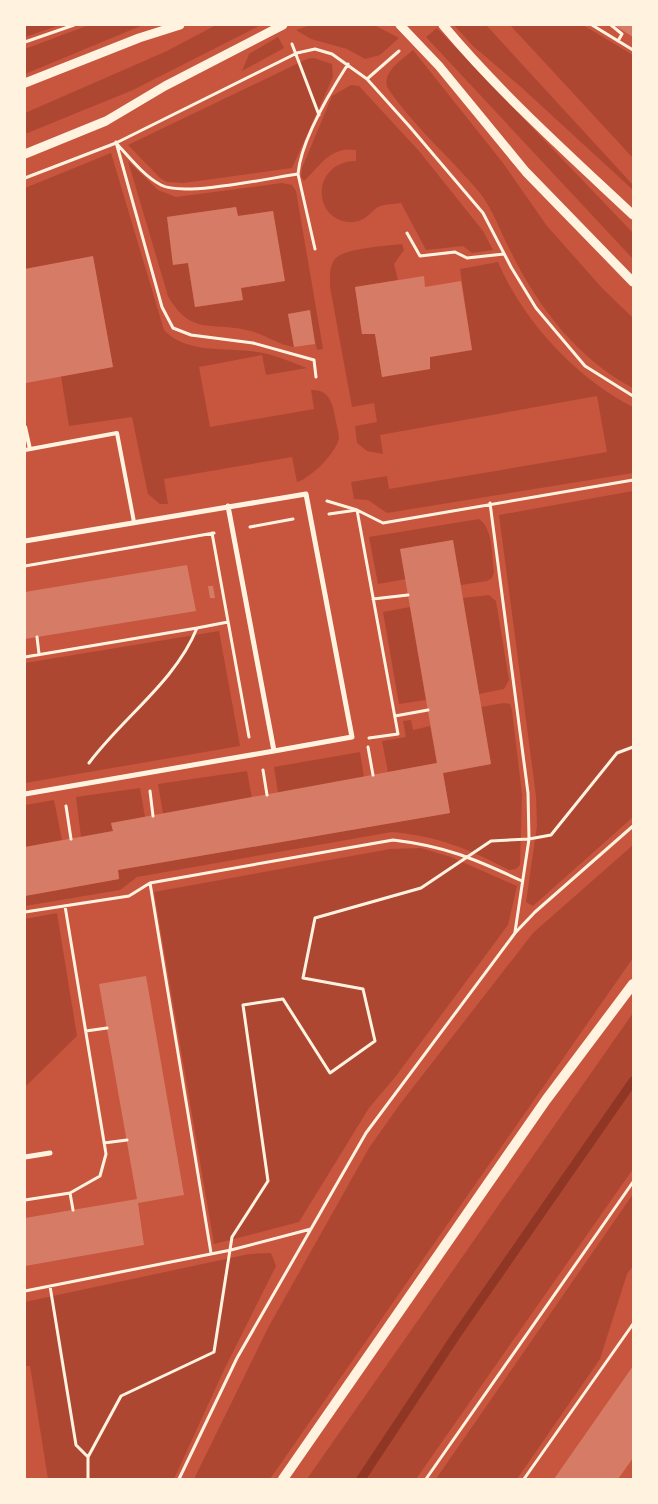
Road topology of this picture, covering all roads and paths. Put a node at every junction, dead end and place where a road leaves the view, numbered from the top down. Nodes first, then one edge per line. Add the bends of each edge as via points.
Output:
1 (74, 25) edge
2 (180, 25) edge
3 (283, 25) edge
4 (400, 25) edge
5 (443, 25) edge
6 (592, 25) edge
7 (611, 25) edge
8 (618, 41) junction
9 (25, 42) edge
10 (400, 50) dead end
11 (633, 50) edge
12 (297, 53) junction
13 (348, 64) junction
14 (367, 79) junction
15 (25, 84) edge
16 (319, 115) junction
17 (116, 143) junction
18 (25, 154) edge
19 (298, 174) junction
20 (25, 178) edge
21 (633, 215) edge
22 (406, 233) dead end
23 (315, 248) dead end
24 (504, 254) junction
25 (633, 282) edge
26 (316, 377) dead end
27 (633, 396) edge
28 (25, 427) edge
29 (27, 450) edge
30 (633, 480) edge
31 (306, 494) junction
32 (490, 503) junction
33 (228, 506) junction
34 (357, 510) junction
35 (310, 516) junction
36 (134, 522) junction
37 (233, 530) junction
38 (212, 533) junction
39 (25, 541) edge
40 (25, 566) edge
41 (408, 595) dead end
42 (372, 599) junction
43 (228, 622) junction
44 (197, 628) junction
45 (37, 637) dead end
46 (39, 654) junction
47 (25, 657) edge
48 (428, 710) dead end
49 (395, 716) junction
50 (633, 747) edge
51 (274, 751) junction
52 (260, 754) junction
53 (252, 756) junction
54 (147, 773) junction
55 (373, 775) dead end
56 (77, 786) junction
57 (63, 788) junction
58 (25, 794) edge
59 (267, 795) dead end
60 (153, 816) dead end
61 (633, 826) edge
62 (71, 838) dead end
63 (528, 840) junction
64 (469, 856) junction
65 (522, 881) junction
66 (150, 883) junction
67 (65, 906) junction
68 (25, 912) edge
69 (515, 934) junction
70 (633, 984) edge
71 (633, 988) edge
72 (621, 1001) junction
73 (107, 1028) dead end
74 (85, 1032) junction
75 (127, 1140) dead end
76 (104, 1143) junction
77 (50, 1153) dead end
78 (25, 1157) edge
79 (633, 1182) edge
80 (70, 1193) junction
81 (25, 1200) edge
82 (73, 1210) dead end
83 (311, 1229) junction
84 (230, 1250) junction
85 (211, 1254) junction
86 (50, 1286) junction
87 (25, 1291) edge
88 (633, 1324) edge
89 (88, 1457) junction
90 (88, 1479) edge
91 (179, 1479) edge
92 (283, 1479) edge
93 (426, 1479) edge
94 (524, 1479) edge

1 - 9 path
2 - 15 street
3 - 18 street via 165,86 106,121
4 - 25 street via 439,66 526,172
5 - 21 street via 533,121
6 - 8 path
7 - 8 path via 622,34
8 - 11 path
10 - 14 path
12 - 13 path via 315,50 332,54
12 - 16 path
12 - 17 path
13 - 14 path
13 - 16 path
14 - 24 path via 483,213
16 - 19 path via 303,152
17 - 19 path via 155,181 184,190
17 - 20 path
17 - 26 path via 162,307 173,328 191,335 253,344 314,360
19 - 23 path
22 - 24 path via 420,256 455,252 467,258
24 - 27 path via 536,308 585,366
28 - 29 lane
29 - 36 lane via 117,433
30 - 32 path
31 - 33 street
31 - 34 path
31 - 35 street
32 - 34 path via 383,523
32 - 63 path via 528,793
33 - 36 street
33 - 37 street
34 - 35 path
34 - 42 path
35 - 37 path
35 - 51 street via 352,737
36 - 39 street
37 - 38 path
37 - 51 street
38 - 40 path
38 - 43 path
41 - 42 path
42 - 49 path
43 - 44 path
43 - 53 path
44 - 46 path
44 - 56 path via 190,645 169,674 96,753
45 - 46 path
46 - 47 path
48 - 49 path
49 - 55 path via 398,734 366,739
50 - 63 path via 617,753 551,835
51 - 52 street
52 - 53 street
52 - 59 path
53 - 54 street
54 - 56 street
54 - 60 path
56 - 57 street
57 - 58 street
57 - 62 path
61 - 69 path via 535,912
63 - 64 path via 491,841
63 - 65 path
64 - 65 path
64 - 66 path via 429,844 393,840
64 - 84 path via 421,888 315,918 304,978 363,989 375,1041 330,1073 283,999 243,1005 268,1182 232,1238
65 - 69 path
66 - 67 path via 129,896
66 - 85 path
67 - 68 path
67 - 74 path
69 - 83 path via 366,1133
70 - 72 main road
71 - 72 main road
72 - 92 main road via 546,1100
73 - 74 path
74 - 76 path
75 - 76 path
76 - 80 path via 106,1154 100,1176
77 - 78 street
79 - 93 path
80 - 81 path
80 - 82 path
83 - 84 path
83 - 91 path via 237,1358
84 - 85 path
84 - 89 path via 214,1352 121,1396
85 - 86 path
86 - 87 path
86 - 89 path via 76,1445
88 - 94 path
89 - 90 path

